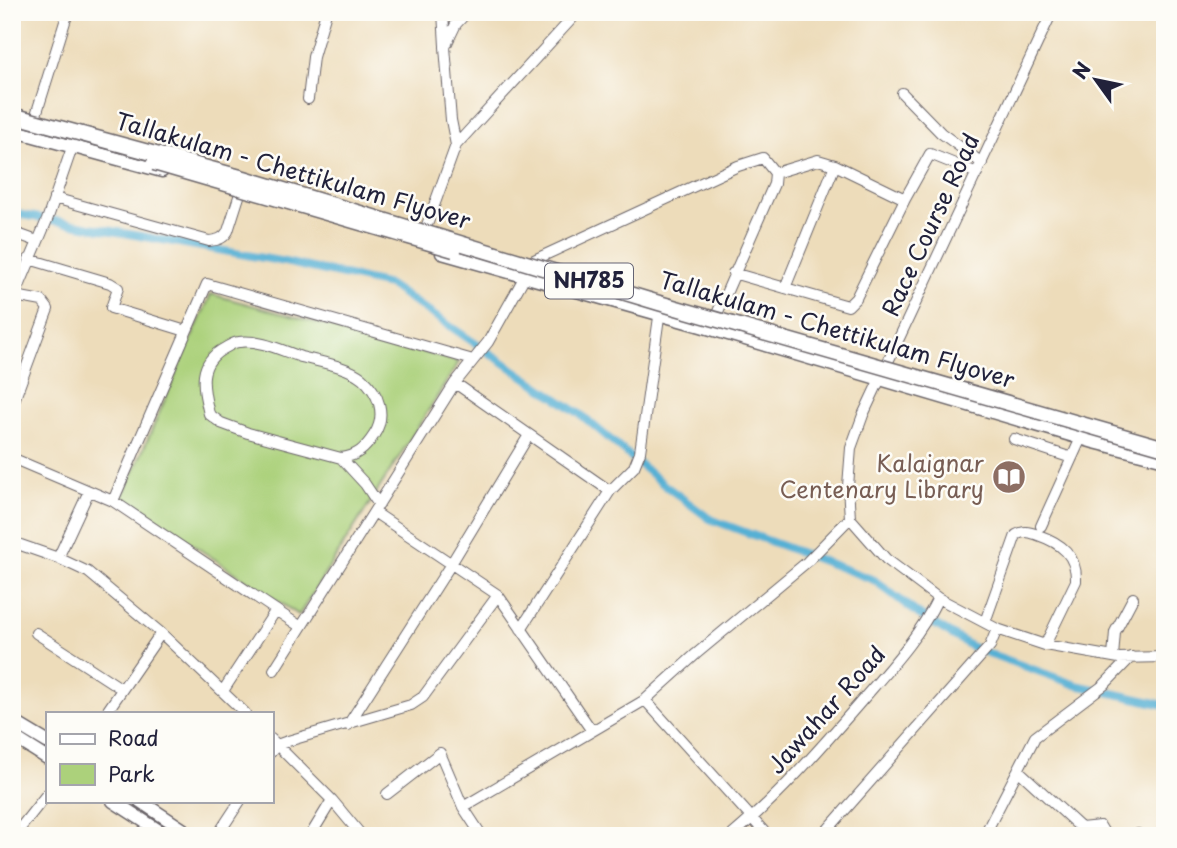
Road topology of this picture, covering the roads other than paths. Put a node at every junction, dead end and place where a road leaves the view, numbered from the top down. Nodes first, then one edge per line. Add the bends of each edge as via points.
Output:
1 (68, 12) edge
2 (326, 12) edge
3 (443, 12) edge
4 (467, 12) edge
5 (578, 12) edge
6 (1049, 13) edge
7 (445, 47) junction
8 (902, 93) dead end
9 (308, 99) dead end
10 (12, 109) edge
11 (36, 115) junction
12 (12, 116) edge
13 (12, 124) edge
14 (80, 127) junction
15 (12, 130) edge
16 (456, 145) junction
17 (73, 146) junction
18 (835, 164) junction
19 (980, 168) junction
20 (775, 173) junction
21 (245, 174) junction
22 (240, 194) junction
23 (54, 198) junction
24 (905, 199) junction
25 (426, 227) junction
26 (12, 232) edge
27 (37, 241) junction
28 (420, 247) junction
29 (29, 259) junction
30 (534, 260) junction
31 (733, 273) junction
32 (524, 276) junction
33 (785, 288) junction
34 (13, 295) edge
35 (663, 299) junction
36 (717, 314) junction
37 (659, 316) junction
38 (186, 331) junction
39 (476, 356) junction
40 (887, 361) junction
41 (879, 378) junction
42 (455, 383) junction
43 (12, 406) edge
44 (529, 435) junction
45 (1081, 438) junction
46 (1014, 439) dead end
47 (1165, 446) edge
48 (1072, 457) junction
49 (12, 458) edge
50 (341, 458) junction
51 (1165, 458) edge
52 (89, 491) junction
53 (610, 491) junction
54 (113, 502) junction
55 (376, 509) junction
56 (850, 518) junction
57 (1041, 526) dead end
58 (12, 542) edge
59 (58, 558) junction
60 (451, 564) junction
61 (498, 595) junction
62 (938, 598) junction
63 (1133, 598) dead end
64 (276, 610) junction
65 (985, 622) junction
66 (301, 627) junction
67 (521, 629) junction
68 (997, 629) junction
69 (36, 633) dead end
70 (161, 634) junction
71 (1045, 645) junction
72 (1113, 657) junction
73 (1131, 657) junction
74 (1165, 657) edge
75 (274, 670) dead end
76 (122, 689) junction
77 (223, 691) junction
78 (645, 699) junction
79 (107, 712) edge
80 (244, 712) edge
81 (12, 721) edge
82 (348, 724) junction
83 (592, 731) junction
84 (12, 736) edge
85 (46, 741) edge
86 (273, 745) edge
87 (46, 757) edge
88 (1018, 770) junction
89 (387, 794) dead end
90 (46, 795) edge
91 (332, 800) junction
92 (115, 802) edge
93 (141, 802) edge
94 (239, 802) edge
95 (463, 807) junction
96 (753, 818) junction
97 (14, 836) edge
98 (167, 836) edge
99 (193, 836) edge
100 (217, 836) edge
101 (310, 836) edge
102 (362, 836) edge
103 (482, 836) edge
104 (730, 836) edge
105 (768, 836) edge
106 (822, 836) edge
107 (986, 836) edge
108 (1106, 836) edge

1 - 11 street
2 - 9 street via 313,57
3 - 7 street
4 - 7 street
5 - 16 street
6 - 19 street, Race Course Road
7 - 16 street
8 - 19 street
10 - 11 main road
11 - 14 main road
12 - 47 highway, Tallakulam - Chettikulam Flyover / NH785, bridge via 244,178 659,303
13 - 51 highway, Tallakulam - Chettikulam Flyover / NH785, bridge
14 - 17 street
14 - 21 main road
15 - 17 main road
16 - 25 street
17 - 22 main road
17 - 23 street
18 - 20 street via 812,161
18 - 24 street
18 - 33 street
19 - 24 street via 930,155
19 - 40 street, Race Course Road
20 - 30 street via 767,161 758,158
20 - 31 street
21 - 22 street
21 - 25 main road
22 - 23 street via 229,231 224,238 209,241
22 - 28 main road
23 - 27 street
24 - 33 street via 852,303 843,306
25 - 28 street
25 - 30 main road
26 - 27 street
27 - 29 street
28 - 32 main road
29 - 34 street
29 - 38 street via 110,283 118,288 111,308
30 - 32 street
30 - 35 main road
31 - 33 street
31 - 36 street
32 - 37 main road
32 - 39 street
34 - 43 street via 42,300 48,309
35 - 36 main road
35 - 37 street
36 - 40 main road
37 - 41 main road
37 - 53 street via 640,453
38 - 39 street via 207,284
38 - 54 street
39 - 42 street
40 - 41 street, Race Course Road
40 - 47 main road
41 - 45 main road
41 - 56 street, Race Course Road via 851,448
42 - 44 street
42 - 55 street
44 - 53 street
44 - 60 street
45 - 48 street
45 - 51 main road
46 - 48 street
48 - 57 street
49 - 52 street
50 - 50 street via 355,456 364,448 376,433 382,413 375,394 361,377 254,343 237,342 215,353 205,369 203,386 209,414 248,433
50 - 55 street via 365,484
52 - 54 street
52 - 59 street
53 - 67 street
54 - 64 street
55 - 60 street
55 - 66 street
56 - 62 street via 886,559
56 - 78 street via 811,559
58 - 59 street
59 - 70 street via 88,572
60 - 61 street
60 - 82 street
61 - 67 street
61 - 82 street via 423,697
62 - 65 street
62 - 96 street, Jawahar Road via 913,642
63 - 72 street via 1115,632
64 - 66 street
64 - 77 street
65 - 68 street
65 - 71 street via 1016,536 1027,531 1050,539 1072,558 1076,580
66 - 75 street
67 - 83 street
68 - 71 street
68 - 106 street via 981,657
69 - 76 street
70 - 76 street
70 - 77 street
71 - 72 street
72 - 73 street
73 - 74 street
73 - 88 street via 1104,685 1035,737
76 - 79 street
77 - 80 street
78 - 83 street
78 - 96 street
81 - 85 main road
82 - 86 street
83 - 95 street
84 - 87 main road
86 - 91 street
88 - 107 street
88 - 108 street via 1081,828 1100,826
89 - 95 street via 440,753
90 - 97 street
91 - 101 street
91 - 102 street
92 - 98 main road
93 - 99 main road
94 - 100 street
95 - 103 street
96 - 104 street, Jawahar Road
96 - 105 street

